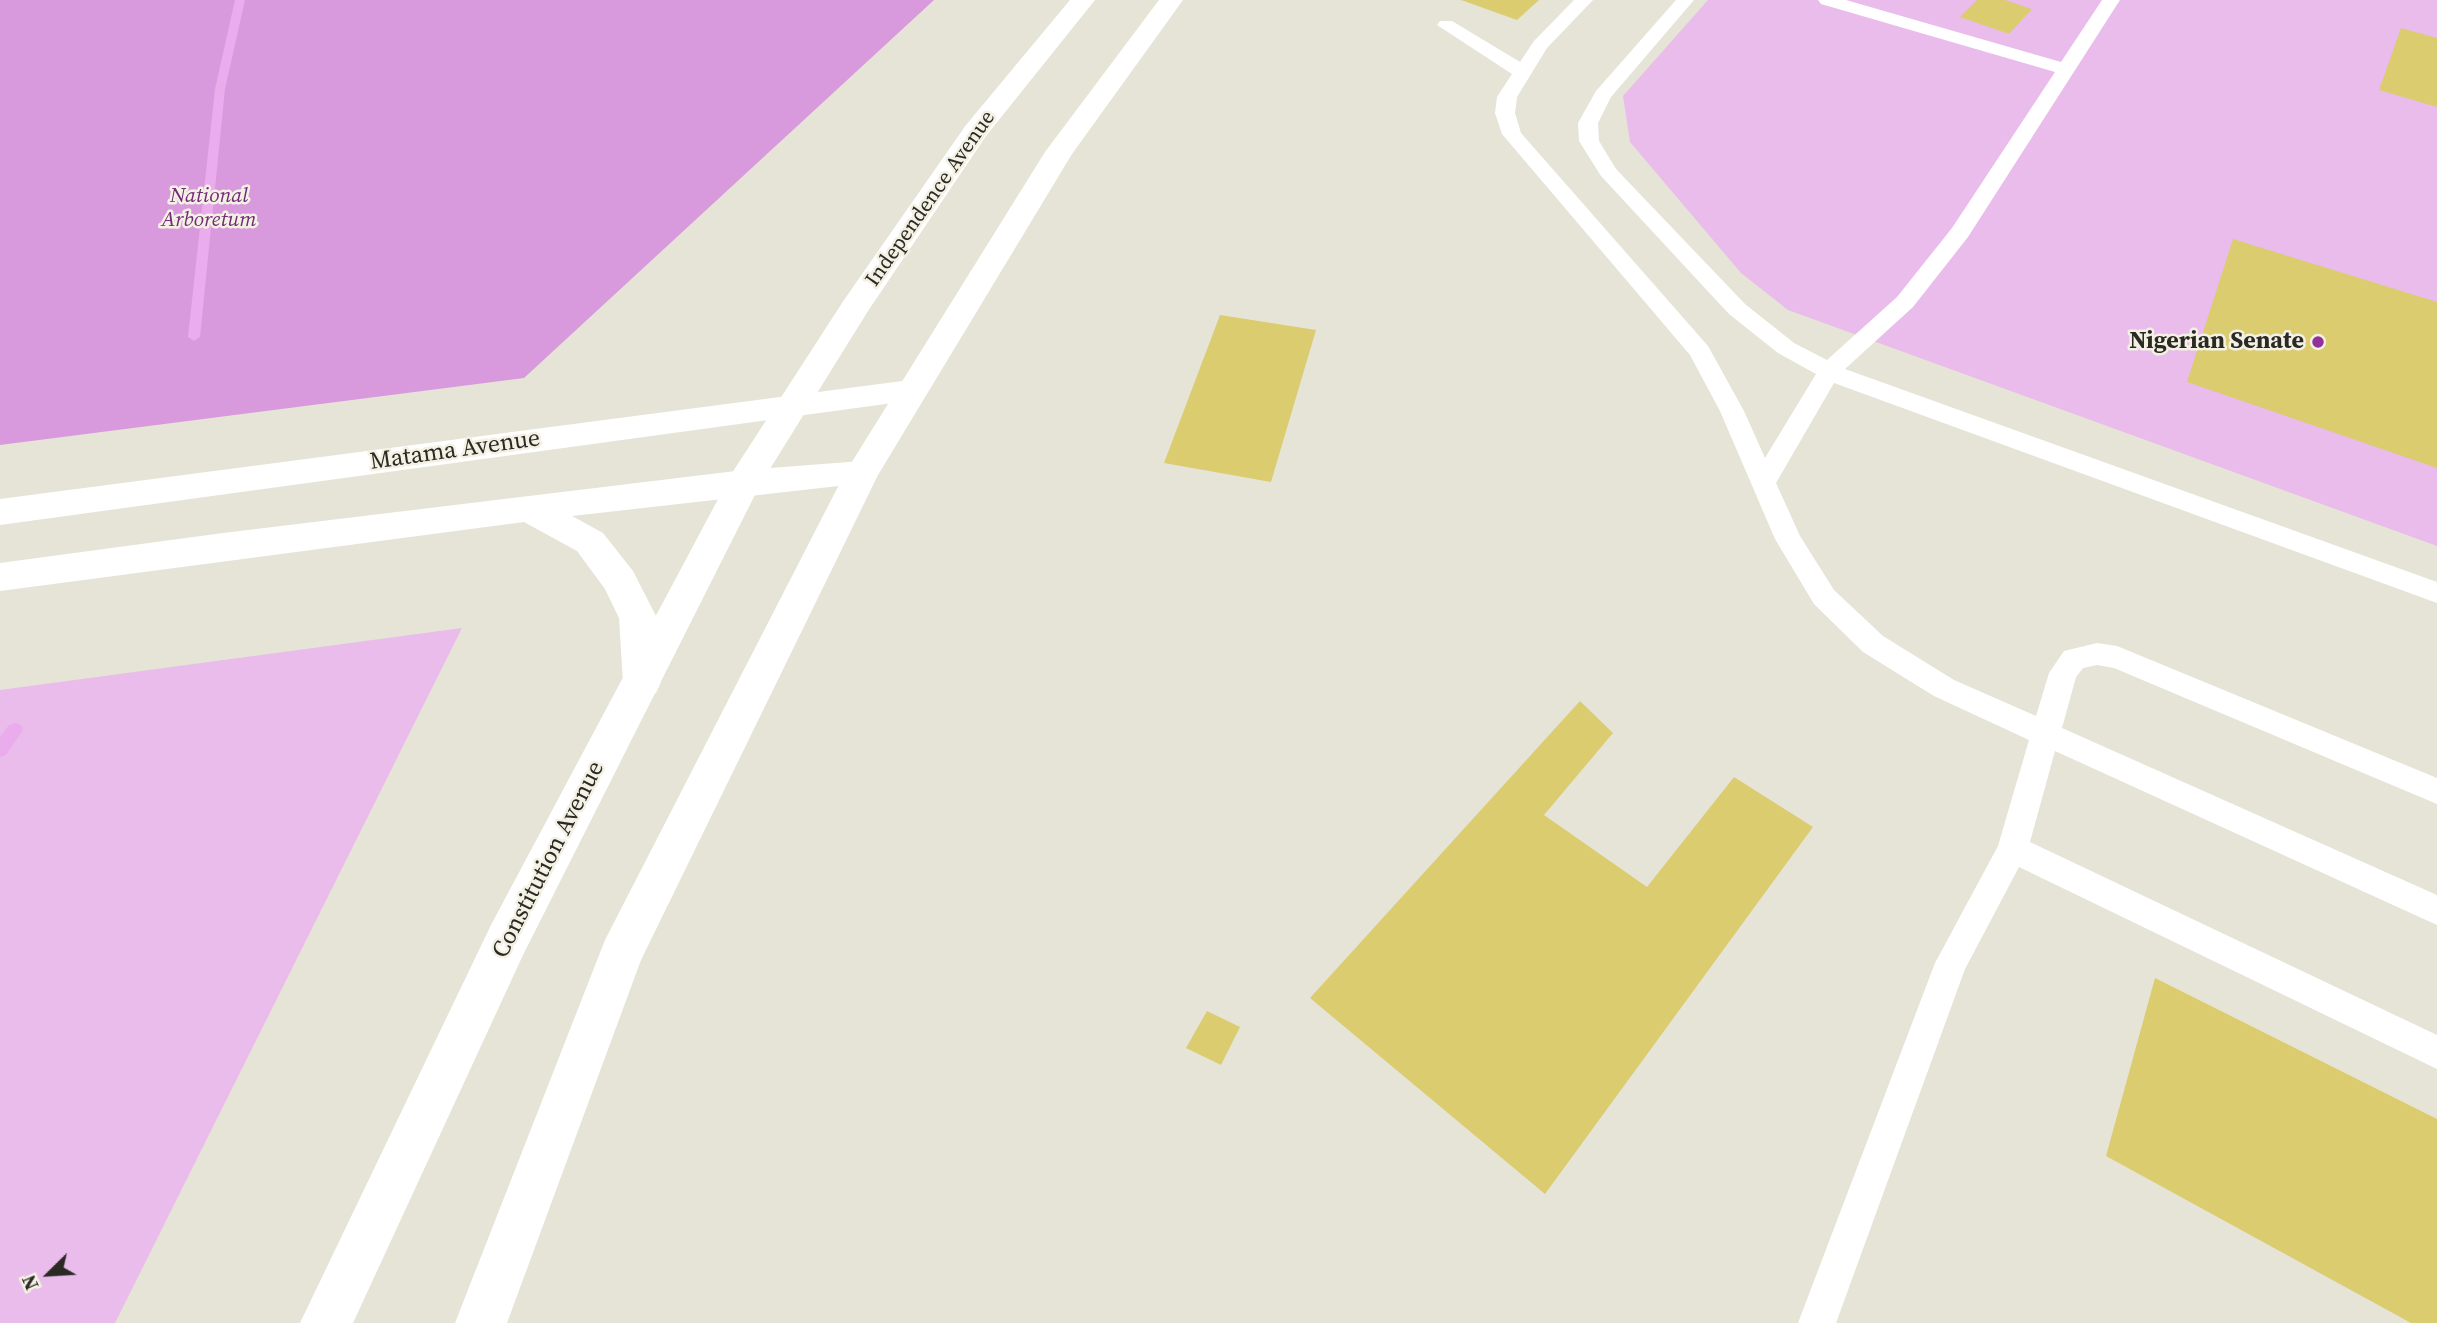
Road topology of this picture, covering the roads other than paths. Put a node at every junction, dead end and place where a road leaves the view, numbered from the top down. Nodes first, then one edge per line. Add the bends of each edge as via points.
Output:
1 (1083, 0) edge
2 (1171, 0) edge
3 (1584, 0) edge
4 (1685, 0) edge
5 (1827, 0) edge
6 (2111, 0) edge
7 (1446, 26) dead end
8 (2066, 69) junction
9 (1523, 72) junction
10 (1829, 371) junction
11 (910, 391) junction
12 (790, 406) junction
13 (862, 473) junction
14 (744, 482) junction
15 (1763, 483) junction
16 (530, 509) junction
17 (0, 512) edge
18 (0, 578) edge
19 (2437, 593) edge
20 (642, 682) junction
21 (2046, 732) junction
22 (2437, 792) edge
23 (2013, 849) junction
24 (2437, 910) edge
25 (2437, 1052) edge
26 (326, 1323) edge
27 (481, 1323) edge
28 (1817, 1323) edge

1 - 12 main road, Independence Avenue via 976,131
2 - 11 main road via 1059,152
3 - 9 lane via 1540,45
4 - 10 lane via 1603,94 1588,122 1589,141 1608,172 1737,309 1786,348
5 - 8 lane
6 - 8 lane
7 - 9 lane
8 - 10 lane via 1960,232 1905,302
9 - 15 lane via 1507,97 1505,113 1512,134 1700,351
10 - 15 lane
10 - 19 lane
11 - 12 main road, Matama Avenue
11 - 13 main road
12 - 14 main road, Constitution Avenue
12 - 17 main road, Matama Avenue
13 - 14 main road
13 - 27 main road via 621,955
14 - 16 main road
14 - 20 main road, Constitution Avenue
15 - 21 lane via 1788,539 1824,597 1873,643 1944,688
16 - 18 main road
16 - 20 main road via 590,542 620,581 638,618
20 - 26 main road, Constitution Avenue via 507,940
21 - 22 lane via 2063,673 2074,659 2097,654 2117,657
21 - 23 lane
21 - 24 lane
23 - 25 lane
23 - 28 lane via 1951,963

